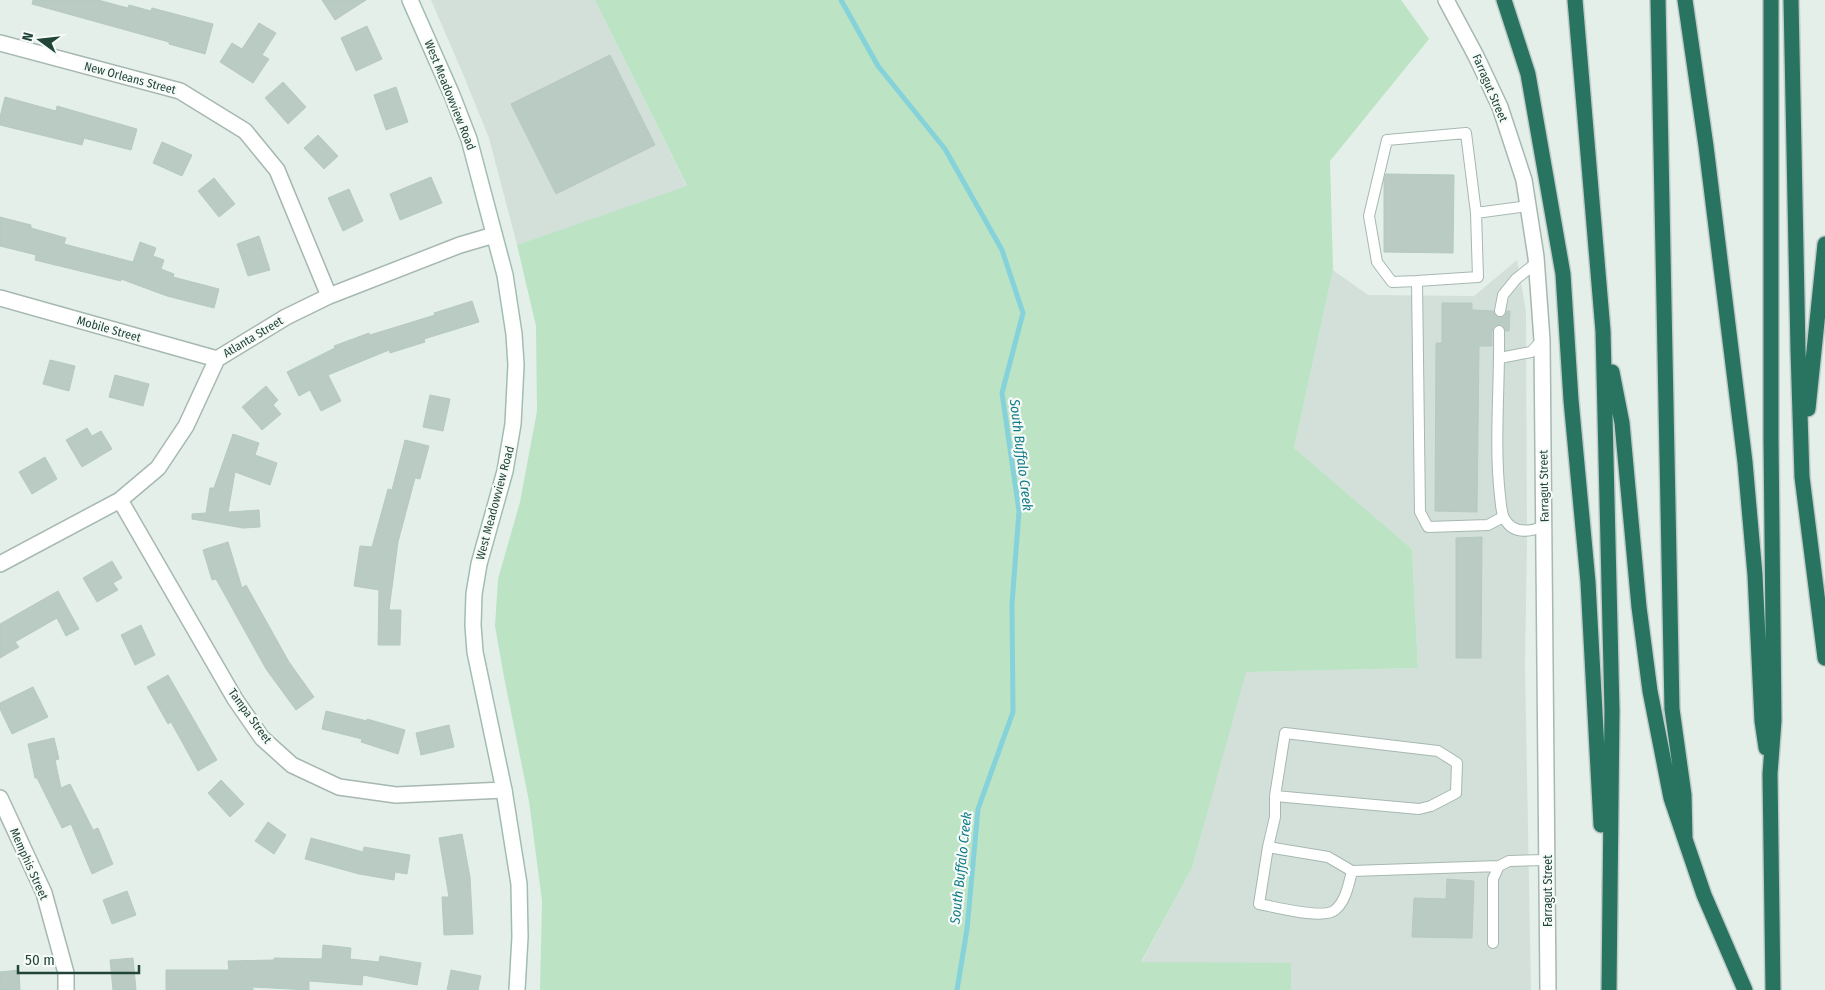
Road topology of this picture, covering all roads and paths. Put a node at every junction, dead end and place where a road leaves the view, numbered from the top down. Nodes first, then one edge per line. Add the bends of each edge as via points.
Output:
1 (410, 0) edge
2 (1446, 0) edge
3 (1504, 0) edge
4 (1575, 0) edge
5 (1658, 0) edge
6 (1685, 0) edge
7 (1771, 0) edge
8 (1791, 0) edge
9 (0, 43) edge
10 (1528, 206) junction
11 (1476, 213) junction
12 (494, 235) junction
13 (1825, 244) edge
14 (1536, 262) junction
15 (1417, 281) junction
16 (329, 296) junction
17 (0, 298) edge
18 (1500, 311) dead end
19 (1499, 331) dead end
20 (1603, 331) junction
21 (1542, 340) junction
22 (1500, 358) junction
23 (217, 359) junction
24 (1802, 477) junction
25 (120, 500) junction
26 (1504, 517) junction
27 (1544, 526) junction
28 (0, 564) edge
29 (1825, 658) edge
30 (1770, 774) junction
31 (504, 790) junction
32 (1275, 796) junction
33 (0, 798) edge
34 (1685, 839) junction
35 (1268, 847) junction
36 (1547, 860) junction
37 (1499, 866) junction
38 (1352, 871) junction
39 (1493, 943) dead end
40 (1609, 966) junction
41 (66, 990) edge
42 (517, 990) edge
43 (1548, 990) edge
44 (1609, 990) edge
45 (1745, 990) edge
46 (1773, 990) edge

1 - 12 street, West Meadowview Road via 469,139
2 - 10 street, Farragut Street via 1500,107 1524,180
3 - 40 highway via 1528,74 1563,274 1588,582
4 - 20 highway
5 - 34 highway via 1672,709 1684,794
6 - 30 highway via 1745,462 1755,575 1762,721
7 - 30 highway via 1774,721
8 - 24 highway
9 - 16 street, New Orleans Street via 180,91 245,131 277,170
10 - 11 lane
10 - 14 street, Farragut Street
11 - 15 lane via 1478,277
11 - 15 lane via 1466,132 1387,140 1369,216 1377,262 1392,282
12 - 16 street, Atlanta Street
12 - 31 street, West Meadowview Road via 513,324 516,400 505,471 479,564 473,625 475,652
13 - 24 highway
14 - 18 lane via 1503,295
14 - 21 street, Farragut Street
15 - 26 lane via 1420,512 1428,527 1488,524
16 - 23 street, Atlanta Street via 286,317
17 - 23 street, Mobile Street
19 - 22 lane
20 - 34 highway via 1622,423 1650,691 1671,798
20 - 40 highway via 1612,711
21 - 22 lane via 1531,352
21 - 27 street, Farragut Street
22 - 26 lane via 1498,479
23 - 25 street, Atlanta Street via 186,426 158,468
24 - 29 highway
25 - 28 street, Atlanta Street
25 - 31 street, Tampa Street via 235,699 262,738 292,765 339,787 396,794
26 - 27 lane via 1519,531 1533,531
27 - 36 street, Farragut Street
30 - 46 highway
31 - 42 street, West Meadowview Road via 519,884
32 - 32 lane via 1420,809 1456,793 1457,763 1438,751 1285,733
32 - 35 lane via 1275,817
33 - 41 street, Memphis Street via 44,893 66,973
34 - 45 highway via 1704,895
35 - 38 lane via 1328,857
35 - 38 lane via 1259,904 1320,914 1334,911 1340,905
36 - 37 lane via 1509,861
36 - 43 street, Farragut Street
37 - 38 lane
37 - 39 lane via 1494,879
40 - 44 highway

